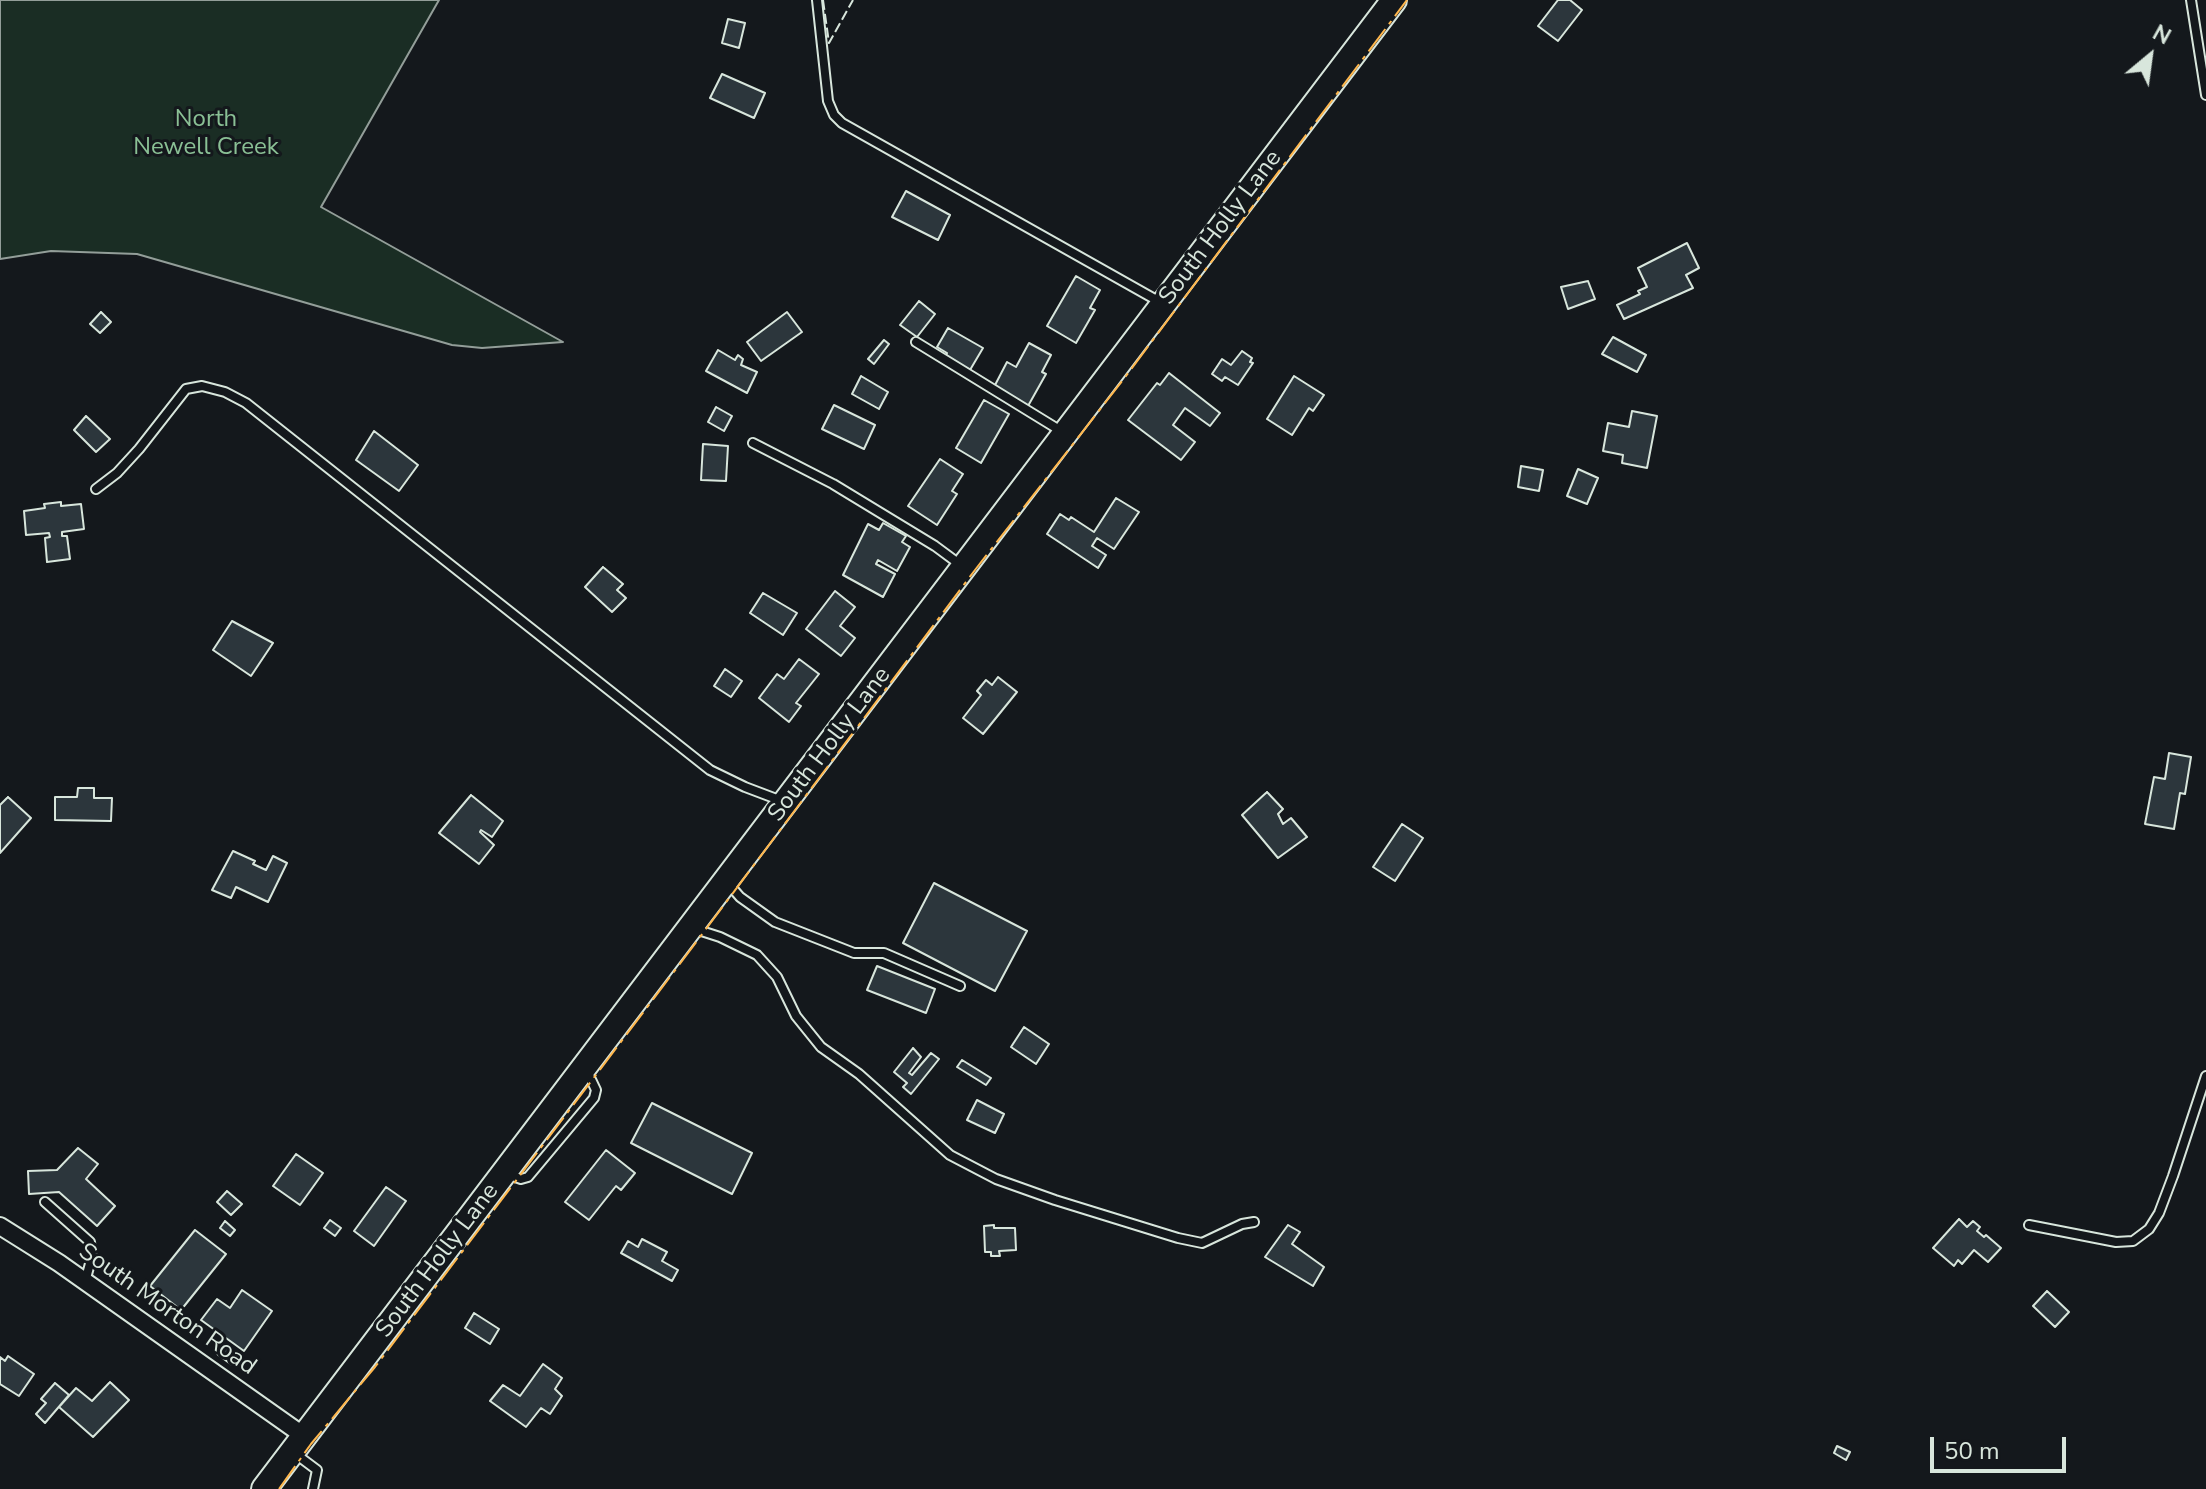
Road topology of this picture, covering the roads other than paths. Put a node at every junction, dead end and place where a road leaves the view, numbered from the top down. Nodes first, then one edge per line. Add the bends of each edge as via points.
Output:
1 (817, 0) edge
2 (1394, 0) edge
3 (2191, 0) edge
4 (2206, 95) edge
5 (1164, 304) junction
6 (916, 342) dead end
7 (1065, 434) junction
8 (753, 443) dead end
9 (96, 489) dead end
10 (964, 567) junction
11 (786, 802) junction
12 (726, 881) junction
13 (691, 928) junction
14 (960, 986) dead end
15 (2206, 1076) edge
16 (45, 1202) dead end
17 (1254, 1222) dead end
18 (2029, 1225) dead end
19 (0, 1226) edge
20 (85, 1283) junction
21 (298, 1444) junction
22 (264, 1489) edge
23 (313, 1489) edge

1 - 5 lane via 828,101 842,123
2 - 5 street, South Holly Lane
3 - 4 lane
5 - 7 street, South Holly Lane
6 - 7 lane
7 - 10 street, South Holly Lane
8 - 10 lane via 881,512
9 - 11 lane via 139,449 186,389 202,386 225,392 246,403 710,770
10 - 11 street, South Holly Lane
11 - 12 street, South Holly Lane
12 - 13 street, South Holly Lane
12 - 14 lane via 775,922 854,953 884,953
13 - 17 lane via 757,955 821,1047 950,1155 996,1179 1178,1238 1202,1243
13 - 21 street, South Holly Lane
15 - 18 lane via 2149,1229 2133,1241 2116,1242
16 - 20 lane via 90,1242
19 - 20 street, South Morton Road
20 - 21 street, South Morton Road
21 - 22 street, South Holly Lane
21 - 23 lane via 317,1470

